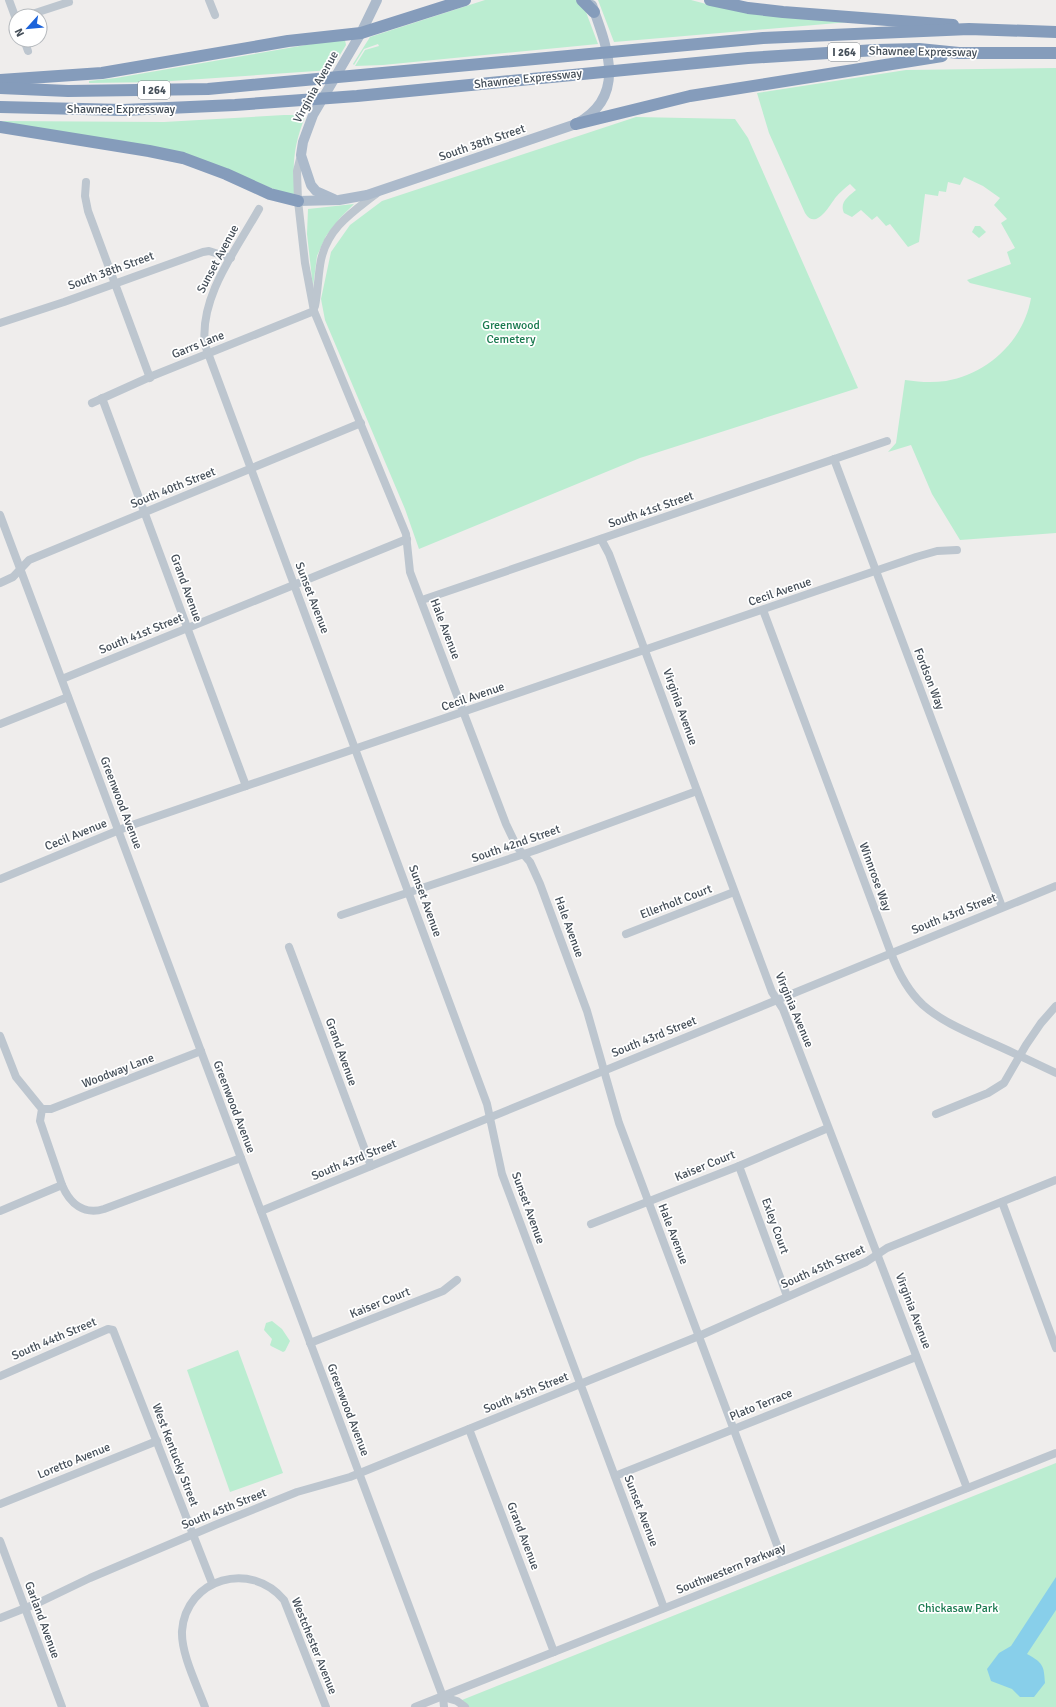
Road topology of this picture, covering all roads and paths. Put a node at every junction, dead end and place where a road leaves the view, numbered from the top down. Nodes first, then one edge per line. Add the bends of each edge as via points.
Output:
1 (209, 0) edge
2 (377, 0) edge
3 (464, 0) edge
4 (582, 0) edge
5 (590, 0) edge
6 (710, 0) edge
7 (69, 2) dead end
8 (48, 9) edge
9 (594, 12) junction
10 (215, 15) dead end
11 (969, 29) junction
12 (1056, 32) edge
13 (361, 33) junction
14 (27, 48) edge
15 (28, 51) dead end
16 (959, 53) junction
17 (1056, 53) edge
18 (0, 80) edge
19 (0, 88) edge
20 (0, 107) edge
21 (576, 124) junction
22 (0, 127) edge
23 (301, 155) junction
24 (86, 182) dead end
25 (379, 192) junction
26 (339, 200) junction
27 (298, 201) junction
28 (259, 210) dead end
29 (231, 258) junction
30 (115, 284) junction
31 (314, 311) junction
32 (0, 323) edge
33 (208, 353) junction
34 (150, 378) junction
35 (102, 398) junction
36 (92, 403) dead end
37 (361, 423) junction
38 (887, 441) dead end
39 (834, 459) junction
40 (251, 469) junction
41 (145, 512) junction
42 (0, 515) edge
43 (407, 539) junction
44 (601, 539) junction
45 (957, 550) dead end
46 (20, 569) junction
47 (877, 572) junction
48 (0, 583) edge
49 (294, 585) junction
50 (422, 600) junction
51 (763, 610) junction
52 (188, 628) junction
53 (644, 651) junction
54 (62, 679) junction
55 (68, 697) junction
56 (464, 713) junction
57 (0, 724) edge
58 (356, 750) junction
59 (246, 786) junction
60 (697, 791) junction
61 (118, 831) junction
62 (524, 854) junction
63 (0, 879) edge
64 (1056, 886) edge
65 (734, 892) junction
66 (409, 893) junction
67 (1002, 907) junction
68 (341, 915) dead end
69 (626, 934) dead end
70 (289, 948) dead end
71 (891, 953) junction
72 (777, 1000) junction
73 (1056, 1006) edge
74 (1, 1041) edge
75 (201, 1051) junction
76 (1020, 1056) junction
77 (603, 1071) junction
78 (1056, 1073) edge
79 (42, 1109) junction
80 (936, 1114) dead end
81 (490, 1117) junction
82 (828, 1128) junction
83 (241, 1158) junction
84 (371, 1166) junction
85 (739, 1166) junction
86 (1056, 1180) edge
87 (62, 1185) junction
88 (649, 1202) junction
89 (1002, 1202) junction
90 (0, 1211) edge
91 (261, 1211) junction
92 (591, 1224) dead end
93 (878, 1254) junction
94 (457, 1280) dead end
95 (787, 1296) junction
96 (116, 1334) joint
97 (699, 1336) junction
98 (310, 1343) junction
99 (1056, 1348) edge
100 (916, 1357) junction
101 (0, 1376) edge
102 (580, 1384) junction
103 (469, 1429) junction
104 (734, 1429) junction
105 (157, 1441) junction
106 (1056, 1453) edge
107 (359, 1473) junction
108 (615, 1476) junction
109 (967, 1488) junction
110 (0, 1504) edge
111 (193, 1535) junction
112 (0, 1542) edge
113 (783, 1561) junction
114 (212, 1583) junction
115 (25, 1608) junction
116 (664, 1608) junction
117 (0, 1618) edge
118 (554, 1652) junction
119 (443, 1697) junction
120 (62, 1707) edge
121 (205, 1707) edge
122 (326, 1707) edge
123 (415, 1707) edge
124 (444, 1707) edge
125 (465, 1707) edge

1 - 10 street
2 - 13 main road, Virginia Avenue
3 - 13 highway
4 - 9 highway
5 - 9 main road, South 38th Street
6 - 11 highway via 783,12 946,23
7 - 8 street
9 - 21 main road, South 38th Street via 609,62 610,78 598,107 588,118
11 - 12 highway, Shawnee Expressway / I 264
11 - 19 highway, Shawnee Expressway / I 264 via 829,34 208,89
13 - 18 highway via 288,41 102,73
13 - 23 main road, Virginia Avenue via 313,115
14 - 15 street
16 - 17 highway, Shawnee Expressway / I 264
16 - 20 highway, Shawnee Expressway / I 264 via 919,49 876,50 748,58 357,96 185,108 123,110
16 - 21 highway via 690,96
21 - 25 main road, South 38th Street
22 - 27 highway via 184,158 270,194
23 - 26 main road via 308,178 316,191
23 - 27 street, Virginia Avenue via 297,171
24 - 30 street via 88,211
25 - 26 main road, South 38th Street
25 - 31 street via 342,220 331,234 321,258
26 - 27 main road, South 38th Street
27 - 31 street, Virginia Avenue
28 - 29 street, Sunset Avenue
29 - 30 street, South 38th Street via 214,252 203,252
29 - 33 street, Sunset Avenue via 208,305 204,327
30 - 32 street, South 38th Street
30 - 34 street
31 - 33 street, Garrs Lane
31 - 37 street, Hale Avenue
33 - 34 street, Garrs Lane
33 - 40 street, Sunset Avenue
34 - 35 street, Garrs Lane
35 - 36 street, Garrs Lane
35 - 41 street, Grand Avenue
37 - 40 street, South 40th Street
37 - 43 street, Hale Avenue
38 - 39 street, South 41st Street
39 - 44 street, South 41st Street
39 - 47 street, Fordson Way
40 - 41 street, South 40th Street
40 - 49 street, Sunset Avenue
41 - 46 street, South 40th Street via 29,560
41 - 52 street, Grand Avenue
42 - 46 street, Greenwood Avenue
43 - 49 street, South 41st Street
43 - 50 street, Hale Avenue via 410,572
44 - 50 street, South 41st Street
44 - 53 street, Virginia Avenue
45 - 47 street, Cecil Avenue via 937,551
46 - 48 street, South 40th Street via 13,577
46 - 54 street, Greenwood Avenue
47 - 51 street, Cecil Avenue
47 - 67 street, Fordson Way
49 - 52 street, South 41st Street
49 - 58 street, Sunset Avenue
50 - 56 street, Hale Avenue
51 - 53 street, Cecil Avenue
51 - 71 street, Winnrose Way
52 - 54 street, South 41st Street
52 - 59 street, Grand Avenue
53 - 56 street, Cecil Avenue
53 - 60 street, Virginia Avenue
54 - 55 street, Greenwood Avenue
55 - 57 street
55 - 61 street, Greenwood Avenue
56 - 58 street, Cecil Avenue
56 - 62 street, Hale Avenue via 506,824 517,847
58 - 59 street, Cecil Avenue
58 - 66 street, Sunset Avenue
59 - 61 street, Cecil Avenue
60 - 62 street, South 42nd Street
60 - 65 street, Virginia Avenue
61 - 63 street, Cecil Avenue
61 - 75 street, Greenwood Avenue
62 - 66 street, South 42nd Street
62 - 77 street, Hale Avenue via 540,884 586,1011
64 - 67 street, South 43rd Street
65 - 69 street, Ellerholt Court
65 - 72 street, Virginia Avenue
66 - 68 street, South 42nd Street
66 - 81 street, Sunset Avenue
67 - 71 street, South 43rd Street
70 - 84 street, Grand Avenue
71 - 72 street, South 43rd Street
71 - 76 street, Winnrose Way via 910,991 934,1014 956,1027
72 - 77 street, South 43rd Street
72 - 82 street, Virginia Avenue via 783,1009
73 - 76 street via 1041,1022
74 - 79 street via 16,1077
75 - 79 street, Woodway Lane via 51,1109
75 - 83 street, Greenwood Avenue
76 - 78 street, Winnrose Way
76 - 80 street via 1008,1079 997,1089
77 - 81 street, South 43rd Street
77 - 88 street, Hale Avenue via 619,1124
79 - 87 street via 40,1121
81 - 84 street, South 43rd Street
81 - 102 street, Sunset Avenue via 502,1174
82 - 85 street, Kaiser Court
82 - 93 street, Virginia Avenue
83 - 87 street via 95,1211 83,1210 72,1202
83 - 91 street, Greenwood Avenue
84 - 91 street, South 43rd Street
85 - 88 street, Kaiser Court
85 - 95 street, Exley Court
86 - 89 street, South 45th Street
87 - 90 street
88 - 92 street, Kaiser Court
88 - 97 street, Hale Avenue
89 - 93 street, South 45th Street via 887,1248
89 - 99 street
91 - 98 street, Greenwood Avenue
93 - 95 street, South 45th Street via 866,1262
93 - 100 street, Virginia Avenue
94 - 98 street, Kaiser Court via 443,1291
95 - 97 street, South 45th Street
96 - 101 street, South 44th Street via 114,1330 108,1329
96 - 105 street, West Kentucky Street
97 - 102 street, South 45th Street
97 - 104 street, Hale Avenue
98 - 107 street, Greenwood Avenue
100 - 104 street, Plato Terrace
100 - 109 street, Virginia Avenue
102 - 103 street, South 45th Street
102 - 108 street, Sunset Avenue
103 - 107 street, South 45th Street
103 - 118 street, Grand Avenue
104 - 108 street, Plato Terrace
104 - 113 street, Hale Avenue
105 - 110 street, Loretto Avenue
105 - 111 street, West Kentucky Street
106 - 109 street, Southwestern Parkway
107 - 111 street, South 45th Street via 297,1492
107 - 119 street, Greenwood Avenue
108 - 116 street, Sunset Avenue
109 - 113 street, Southwestern Parkway
111 - 114 street, West Kentucky Street
111 - 115 street, South 45th Street
112 - 115 street, Garland Avenue
113 - 116 street, Southwestern Parkway
114 - 121 street via 193,1601 182,1632 184,1647
114 - 122 street, Westchester Avenue via 228,1578 251,1579 263,1583 279,1594 288,1607
115 - 117 street, South 45th Street
115 - 120 street, Garland Avenue
116 - 118 street, Southwestern Parkway
118 - 119 street, Southwestern Parkway
119 - 123 street, Southwestern Parkway
119 - 124 street, Greenwood Avenue
119 - 125 street via 457,1701

